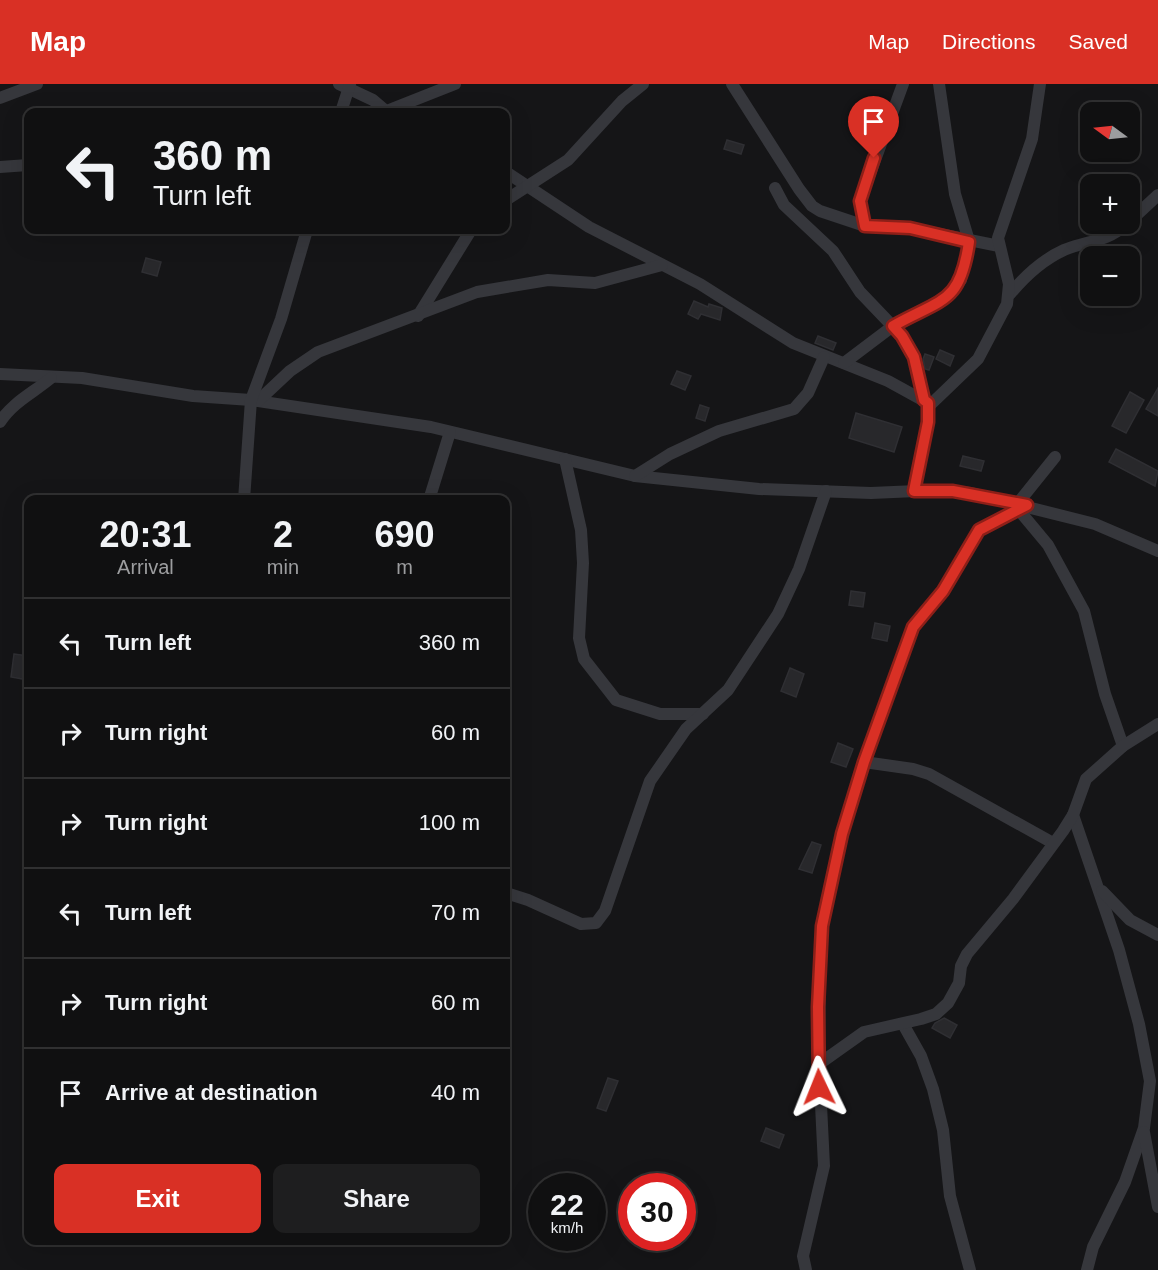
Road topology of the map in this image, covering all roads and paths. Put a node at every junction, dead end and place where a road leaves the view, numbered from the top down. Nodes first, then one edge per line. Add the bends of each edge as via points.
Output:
1 (37, 84) edge
2 (454, 84) edge
3 (643, 84) edge
4 (732, 84) edge
5 (903, 84) edge
6 (939, 84) edge
7 (1041, 84) edge
8 (346, 85) edge
9 (0, 98) edge
10 (342, 108) edge
11 (382, 108) edge
12 (396, 108) edge
13 (24, 165) edge
14 (0, 168) edge
15 (510, 174) edge
16 (528, 185) junction
17 (775, 188) dead end
18 (1158, 195) edge
19 (510, 197) edge
20 (1140, 212) edge
21 (865, 226) junction
22 (306, 234) edge
23 (469, 234) edge
24 (1112, 234) edge
25 (969, 242) junction
26 (999, 246) junction
27 (662, 265) junction
28 (1010, 294) junction
29 (418, 316) junction
30 (893, 326) junction
31 (824, 357) junction
32 (844, 363) junction
33 (0, 374) edge
34 (51, 378) junction
35 (255, 401) junction
36 (926, 404) junction
37 (0, 422) edge
38 (450, 432) junction
39 (1055, 457) dead end
40 (565, 459) junction
41 (635, 476) junction
42 (826, 491) junction
43 (914, 491) junction
44 (245, 495) edge
45 (431, 495) edge
46 (1021, 506) junction
47 (1158, 551) edge
48 (703, 714) junction
49 (1158, 724) edge
50 (1123, 746) junction
51 (864, 762) junction
52 (1073, 814) junction
53 (1053, 843) junction
54 (1101, 890) junction
55 (510, 894) edge
56 (1158, 935) edge
57 (903, 1024) junction
58 (819, 1064) junction
59 (1144, 1128) junction
60 (1158, 1207) edge
61 (806, 1270) edge
62 (970, 1270) edge
63 (1087, 1270) edge

1 - 9 street
2 - 12 street
3 - 16 street via 622,100 568,160
4 - 21 street via 812,206
5 - 21 street via 860,201
6 - 25 street via 955,194
7 - 26 street via 1032,139 999,235
8 - 10 street
8 - 11 street
13 - 14 street
15 - 16 street
16 - 19 street
16 - 27 street via 589,227
17 - 30 street via 783,205 833,250 860,292
18 - 20 street
21 - 25 street via 910,228
22 - 35 street
23 - 29 street
24 - 28 street via 1049,258
25 - 26 street
25 - 30 street via 966,265 956,290
26 - 28 street
27 - 29 street via 595,283 548,280 477,292
27 - 31 street via 793,343
28 - 36 street via 985,350
29 - 35 street via 318,352
30 - 32 street
30 - 36 street via 914,357
31 - 32 street
31 - 41 street via 808,393 794,409 719,431
32 - 36 street
33 - 34 street
34 - 35 street via 82,378 193,396
34 - 37 street via 12,405
35 - 38 street
35 - 44 street
36 - 43 street via 928,422
38 - 40 street
38 - 45 street
39 - 46 street
40 - 41 street
40 - 48 street via 581,530 579,638 584,658 616,700 660,714
41 - 42 street via 759,489
42 - 43 street
42 - 48 street via 799,569 778,614 728,690
43 - 46 street via 953,491
46 - 47 street via 1095,524
46 - 50 street via 1048,545 1084,611
46 - 51 street via 979,530 943,591 913,627
48 - 55 street via 670,748 650,781 605,911 596,924 581,924
49 - 50 street
50 - 52 street via 1086,779
51 - 53 street via 929,774
51 - 58 street via 842,834 822,926
52 - 53 street
52 - 54 street
53 - 57 street via 967,954 948,1004 936,1014
54 - 56 street via 1130,920
54 - 59 street via 1147,1056 1150,1082
57 - 58 street via 864,1032
57 - 62 street via 933,1089 943,1130 950,1196
58 - 61 street via 824,1166 803,1256
59 - 60 street
59 - 63 street

